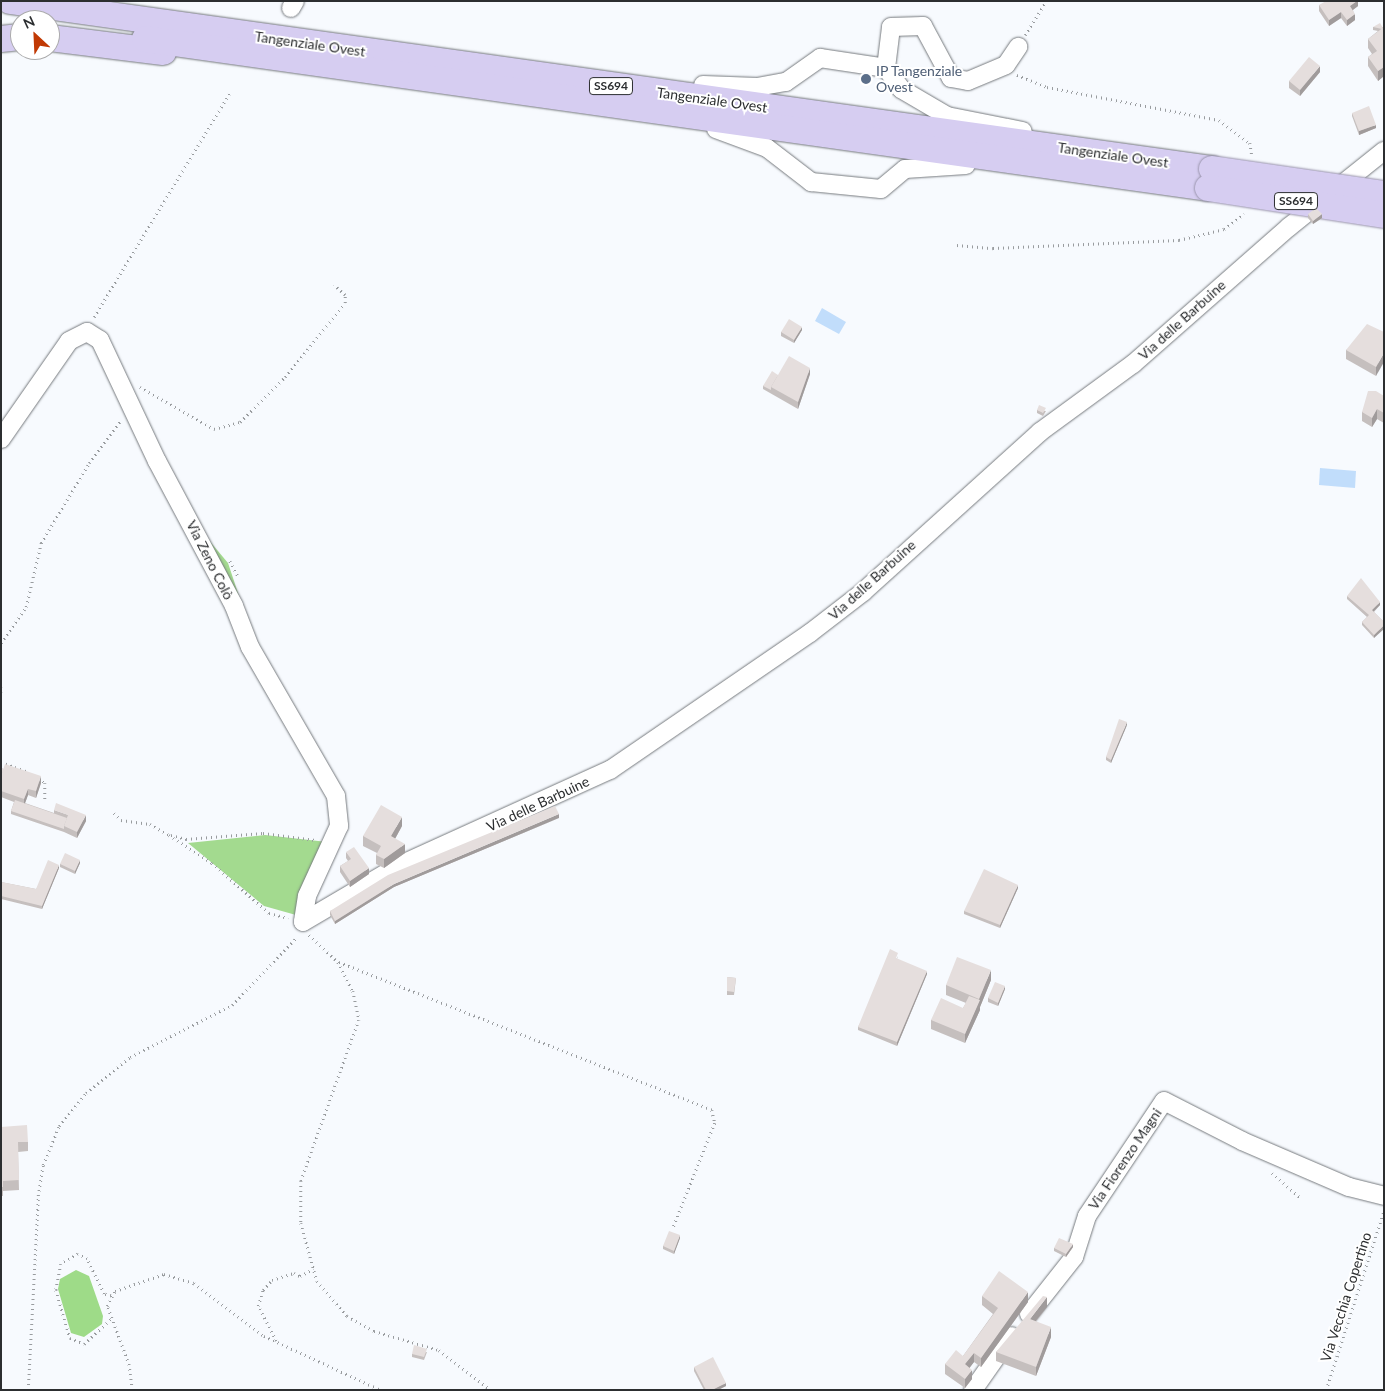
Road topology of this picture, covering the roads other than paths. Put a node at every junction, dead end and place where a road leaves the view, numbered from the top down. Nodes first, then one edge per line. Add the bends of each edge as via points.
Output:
1 (10, 1) edge
2 (103, 1) edge
3 (60, 26) edge
4 (60, 39) edge
5 (299, 42) junction
6 (1018, 47) road end
7 (277, 58) junction
8 (886, 68) junction
9 (610, 96) junction
10 (1384, 151) edge
11 (1046, 154) junction
12 (1210, 178) junction
13 (1384, 194) edge
14 (1384, 214) edge
15 (1, 439) edge
16 (303, 922) joint
17 (1384, 1196) edge
18 (973, 1390) edge

1 - 5 highway, Tangenziale Ovest / SS694
2 - 5 highway via 276,30
3 - 7 highway, Tangenziale Ovest / SS694
4 - 7 highway via 254,64
5 - 9 highway, Tangenziale Ovest / SS694
6 - 8 street via 1006,65 968,81 951,78 923,26 891,27
7 - 9 highway, Tangenziale Ovest / SS694
8 - 9 street via 820,58 786,82 757,87 655,79
8 - 11 street via 901,89 919,102 948,116 1022,130
9 - 11 highway, Tangenziale Ovest / SS694
9 - 11 street via 655,120 727,130 767,148 811,182 881,189 905,169 930,164 1020,171
10 - 16 street, Via delle Barbuine via 1289,227 1133,364 1040,432 863,592 810,633 610,770 398,866
11 - 12 highway, Tangenziale Ovest / SS694
12 - 13 highway, Tangenziale Ovest / SS694, bridge
12 - 14 highway, Tangenziale Ovest / SS694, bridge
15 - 16 street, Via Zeno Colò via 23,414 66,346 87,332 100,340 254,654 332,785 340,819 307,896
17 - 18 street, Via Fiorenzo Magni via 1349,1187 1242,1142 1164,1101 1087,1216 1074,1257

